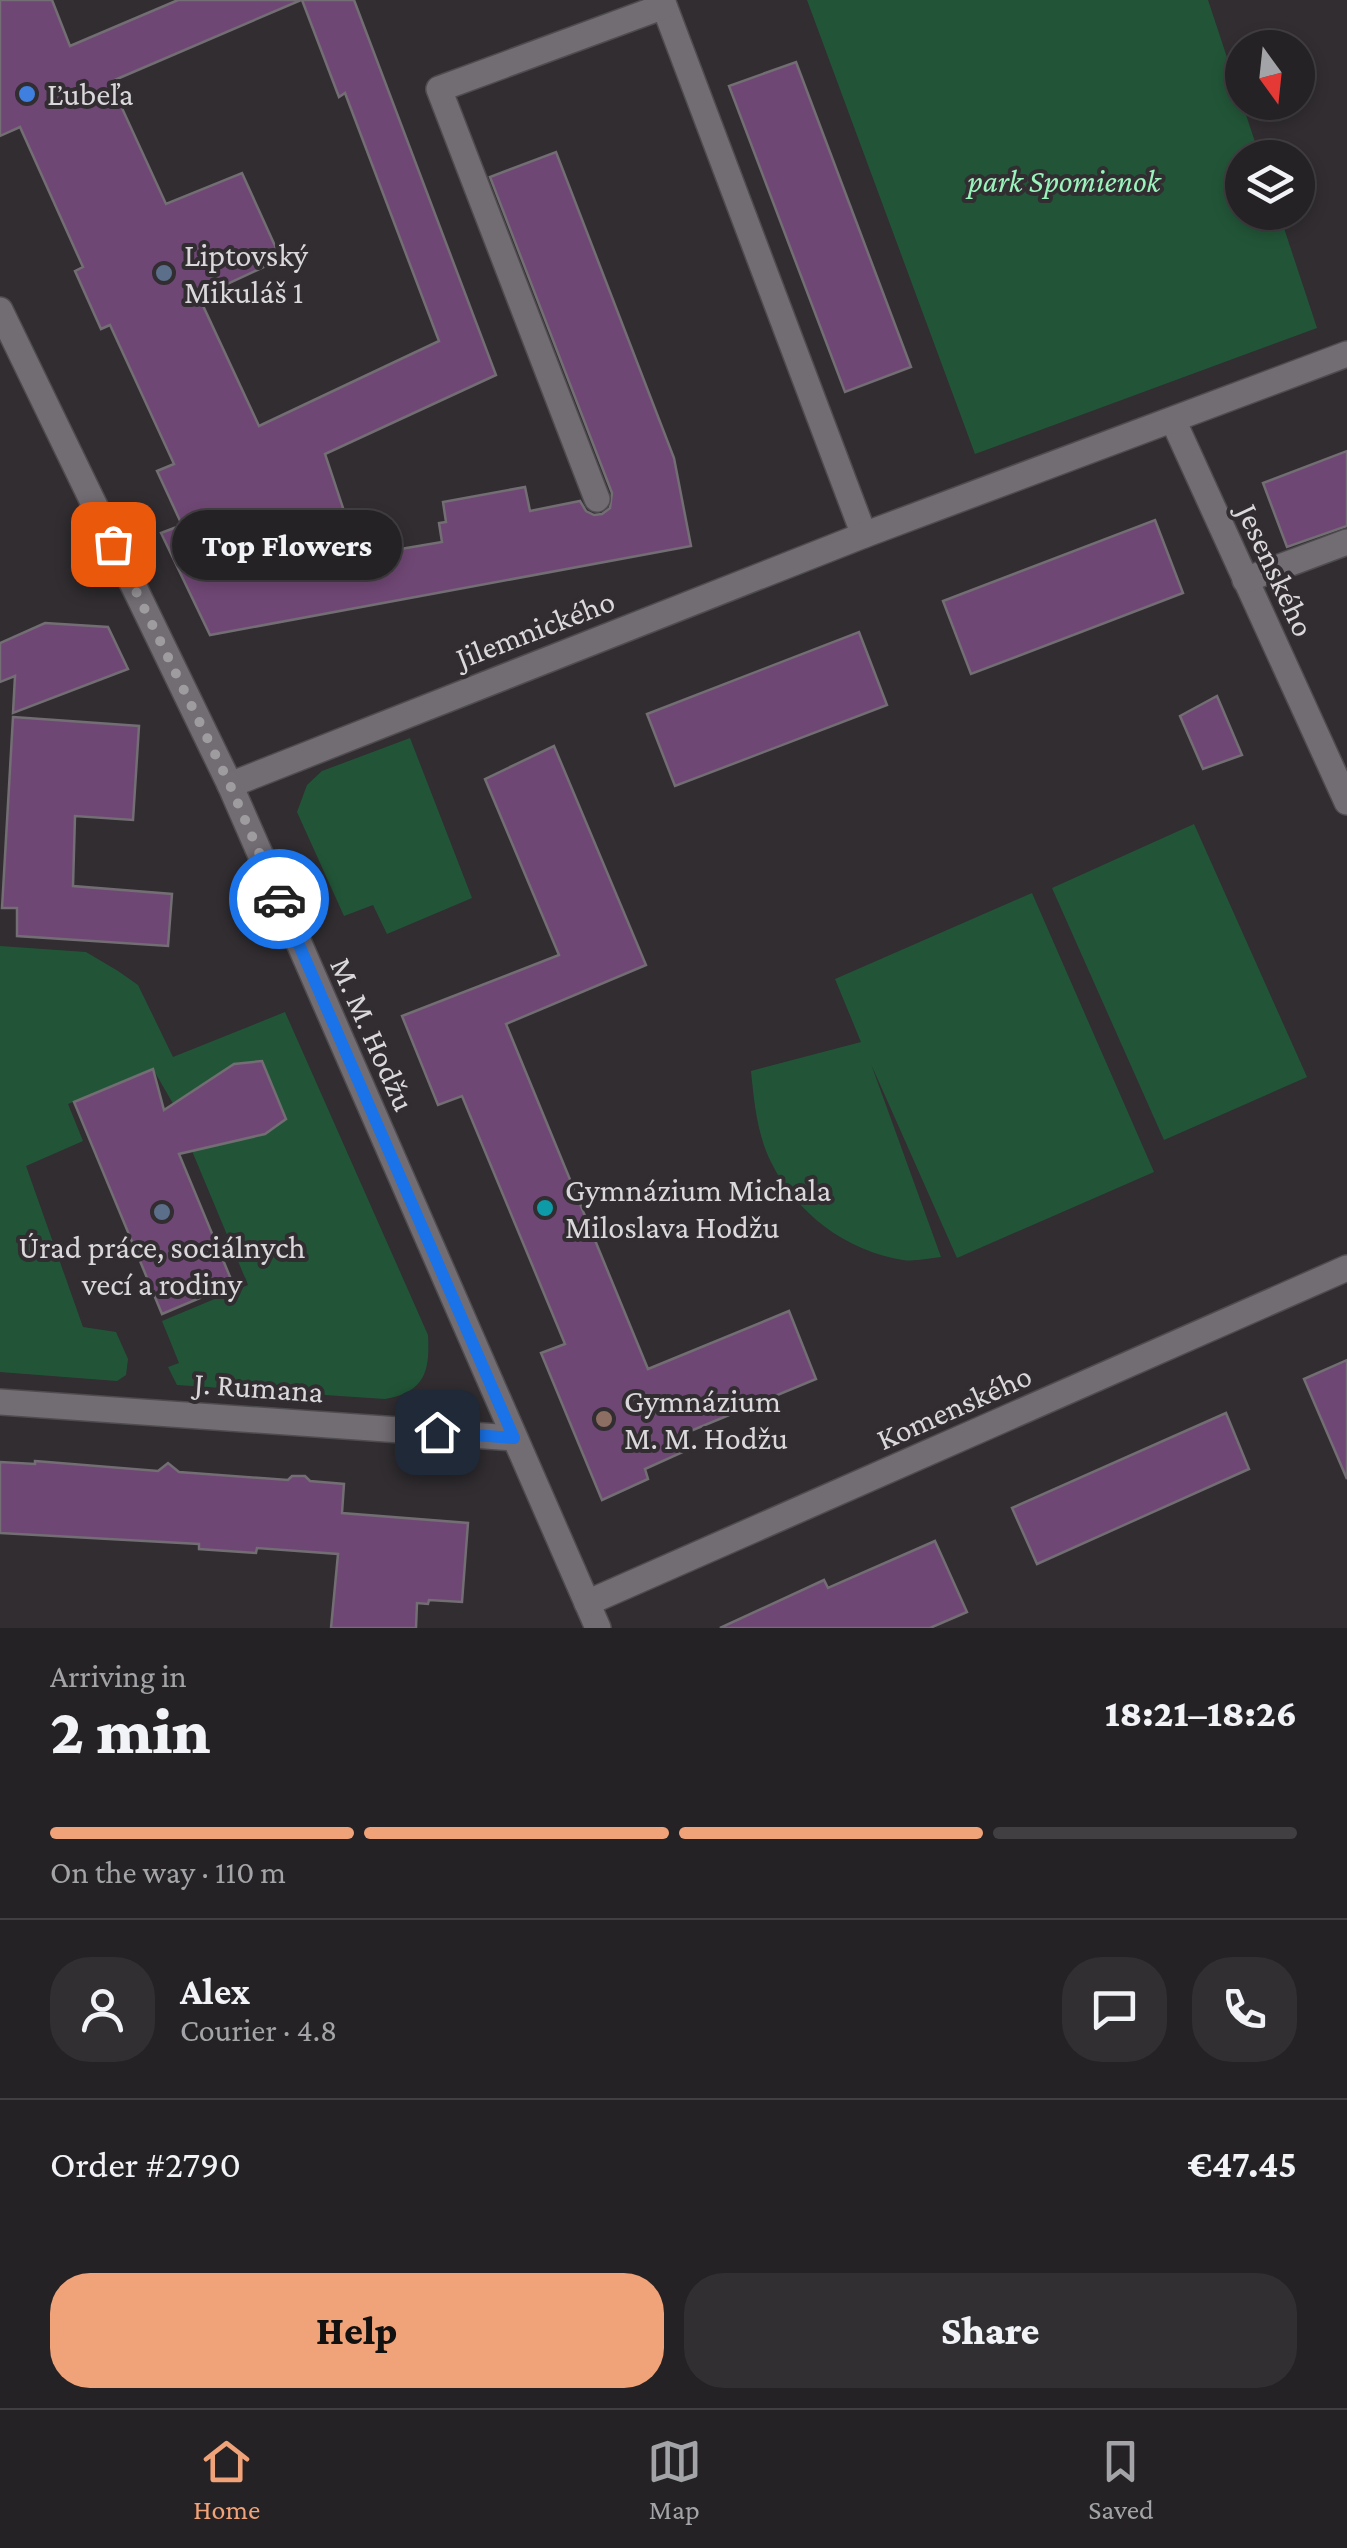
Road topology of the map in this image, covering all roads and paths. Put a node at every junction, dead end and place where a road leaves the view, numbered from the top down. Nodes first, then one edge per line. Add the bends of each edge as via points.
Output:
1 (663, 3) edge
2 (0, 310) edge
3 (1347, 354) edge
4 (1173, 420) junction
5 (597, 499) dead end
6 (864, 535) junction
7 (1347, 542) edge
8 (1246, 580) junction
9 (230, 785) junction
10 (1347, 802) edge
11 (1347, 1268) edge
12 (0, 1402) edge
13 (514, 1438) junction
14 (587, 1603) junction
15 (598, 1628) edge

1 - 5 street via 439,89
1 - 6 street
2 - 9 street, M. M. Hodžu
3 - 4 street, Jilemnického
4 - 6 street, Jilemnického
4 - 8 street, Jesenského
6 - 9 street, Jilemnického
7 - 8 street
8 - 10 street, Jesenského
9 - 13 street, M. M. Hodžu
11 - 14 street, Komenského
12 - 13 street, J. Rumana
13 - 14 street, M. M. Hodžu
14 - 15 street, M. M. Hodžu

